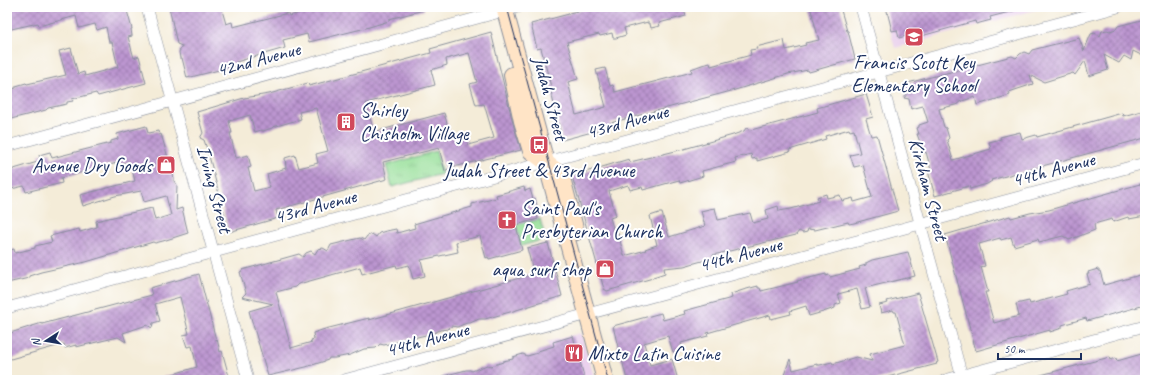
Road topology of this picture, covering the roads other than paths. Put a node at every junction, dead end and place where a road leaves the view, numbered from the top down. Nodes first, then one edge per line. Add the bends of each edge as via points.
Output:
1 (147, 7) edge
2 (861, 7) edge
3 (1118, 7) edge
4 (509, 8) edge
5 (879, 72) junction
6 (172, 101) junction
7 (7, 146) edge
8 (546, 162) junction
9 (1145, 163) edge
10 (920, 224) junction
11 (213, 252) junction
12 (7, 308) edge
13 (588, 314) junction
14 (1145, 326) edge
15 (962, 378) edge
16 (248, 380) edge
17 (344, 380) edge
18 (605, 380) edge
19 (945, 380) edge

1 - 6 street, Irving Street
2 - 5 street, Kirkham Street
3 - 5 street, 43rd Avenue
4 - 6 street, 42nd Avenue
4 - 8 street, Judah Street via 514,44
5 - 8 street, 43rd Avenue
5 - 10 street, Kirkham Street
6 - 7 street, 42nd Avenue
6 - 11 street, Irving Street
8 - 11 street, 43rd Avenue
8 - 13 street, Judah Street
9 - 10 street, 44th Avenue
10 - 13 street, 44th Avenue
10 - 15 street, Kirkham Street
11 - 12 street, 43rd Avenue
11 - 16 street, Irving Street
13 - 17 street, 44th Avenue
13 - 18 street, Judah Street
14 - 15 street
15 - 19 street

